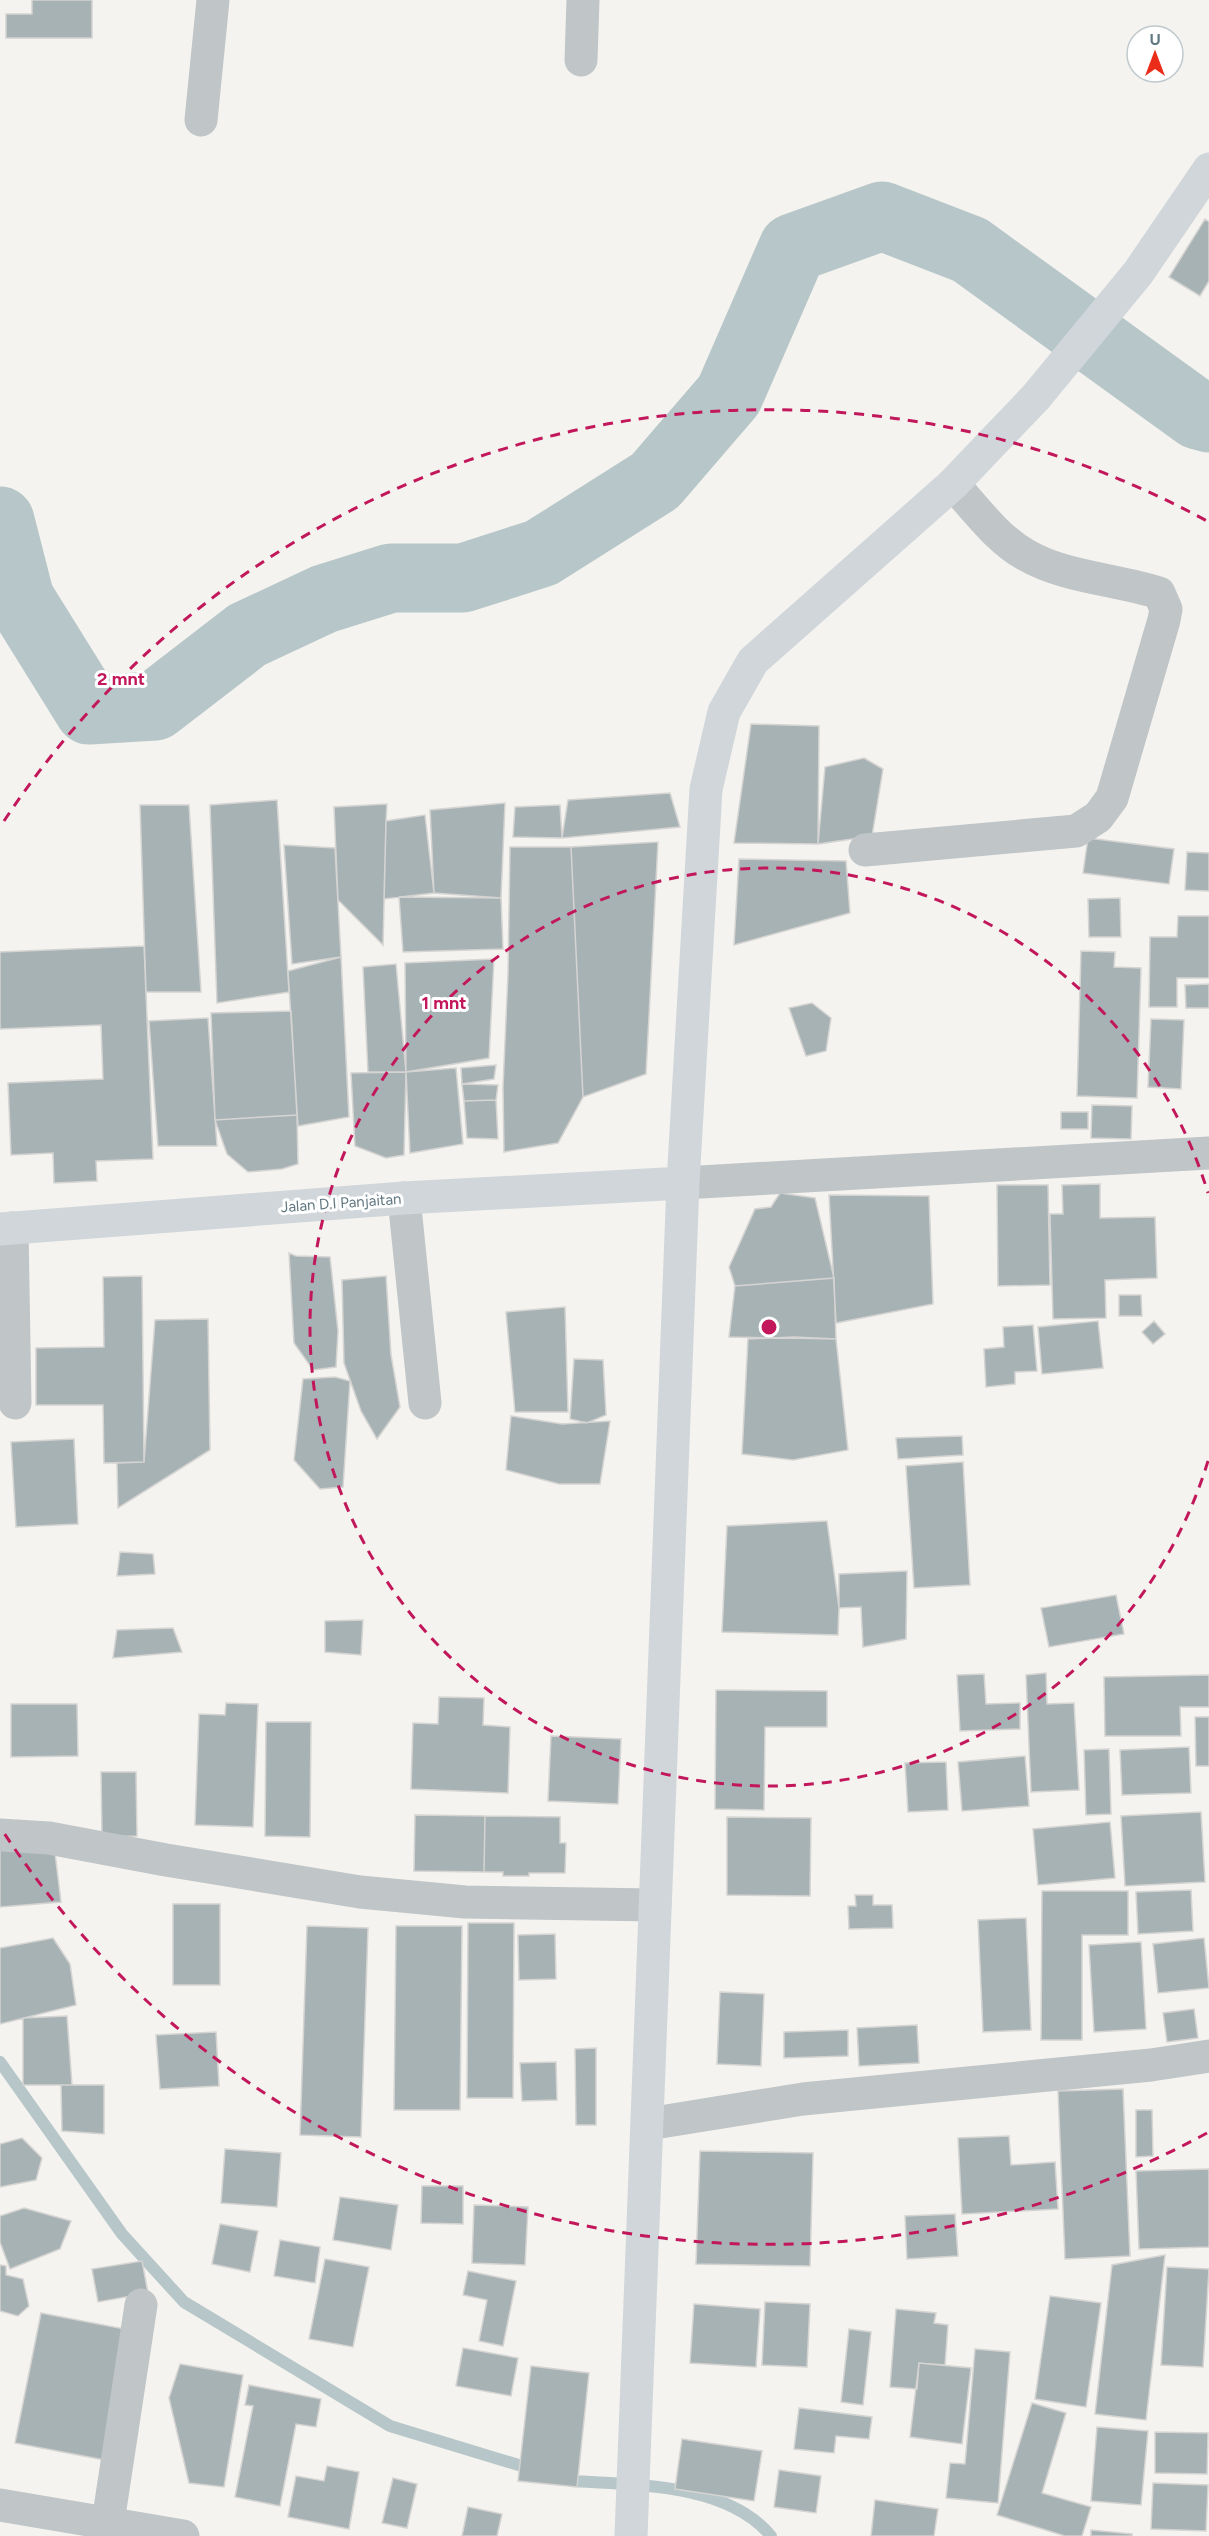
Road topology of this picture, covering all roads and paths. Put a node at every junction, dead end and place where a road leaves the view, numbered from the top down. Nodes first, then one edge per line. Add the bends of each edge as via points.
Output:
1 (213, 0) edge
2 (583, 0) edge
3 (580, 60) dead end
4 (201, 120) dead end
5 (1209, 169) edge
6 (953, 484) junction
7 (865, 850) dead end
8 (1209, 1153) edge
9 (683, 1183) junction
10 (404, 1198) junction
11 (6, 1228) edge
12 (15, 1403) dead end
13 (425, 1403) dead end
14 (0, 1835) edge
15 (655, 1905) junction
16 (1209, 2056) edge
17 (648, 2124) junction
18 (141, 2305) dead end
19 (0, 2505) edge
20 (108, 2522) junction
21 (631, 2529) edge
22 (165, 2535) edge

1 - 4 street
2 - 3 street
5 - 6 street via 1138,273 1036,397
6 - 7 street via 1003,538 1025,555 1055,568 1159,593 1166,609 1164,620 1112,798 1098,817 1076,831
6 - 9 street via 753,661 724,712 706,789
8 - 9 street
9 - 10 street, Jalan D.I Panjaitan
9 - 15 street
10 - 11 street, Jalan D.I Panjaitan
10 - 13 street
11 - 12 street
14 - 15 street via 49,1838 360,1892 465,1902
15 - 17 street
16 - 17 street via 803,2099
17 - 21 street
18 - 20 street
19 - 20 street
20 - 22 street

